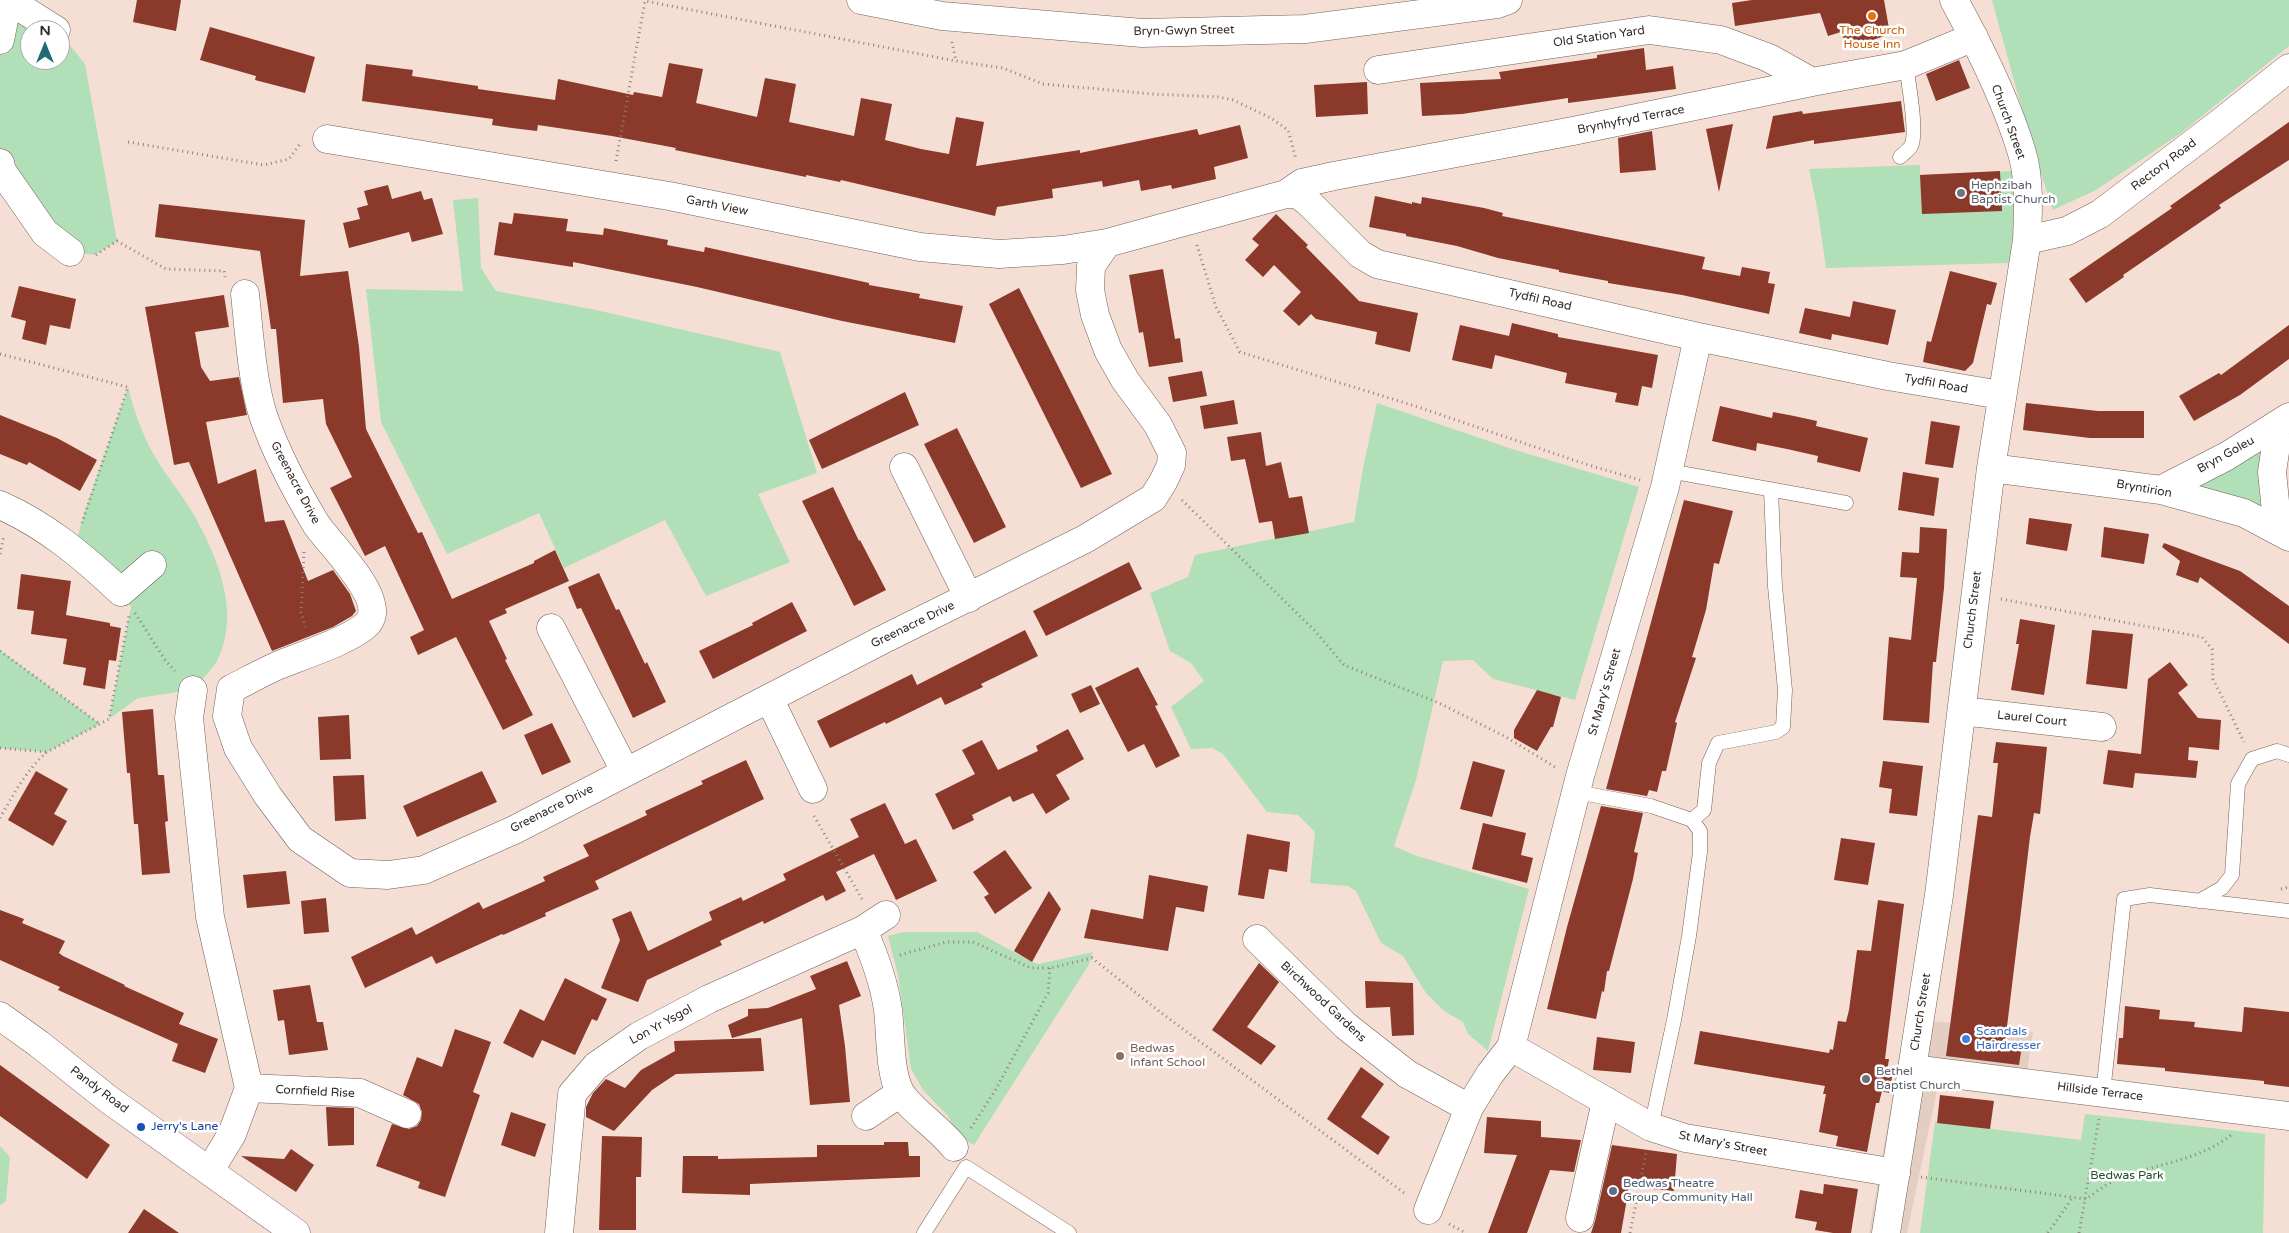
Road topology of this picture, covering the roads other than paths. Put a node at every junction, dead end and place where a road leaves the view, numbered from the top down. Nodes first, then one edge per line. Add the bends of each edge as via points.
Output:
1 (8, 0) edge
2 (861, 0) edge
3 (1508, 0) edge
4 (1954, 0) edge
5 (40, 20) edge
6 (1974, 37) junction
7 (0, 40) edge
8 (1906, 65) junction
9 (2289, 68) edge
10 (1378, 70) dead end
11 (1812, 82) junction
12 (314, 142) road end
13 (1900, 157) dead end
14 (1, 168) edge
15 (1294, 188) junction
16 (2027, 240) junction
17 (1107, 243) junction
18 (83, 254) road end
19 (245, 294) road end
20 (1698, 338) junction
21 (2001, 395) junction
22 (2284, 421) edge
23 (904, 467) dead end
24 (1990, 468) junction
25 (1667, 479) junction
26 (1771, 490) junction
27 (2161, 490) junction
28 (1846, 503) dead end
29 (0, 505) edge
30 (2283, 534) edge
31 (152, 565) dead end
32 (969, 598) junction
33 (551, 628) dead end
34 (193, 690) road end
35 (769, 698) junction
36 (1962, 711) junction
37 (2102, 727) dead end
38 (2289, 754) edge
39 (625, 771) junction
40 (1578, 784) junction
41 (813, 789) road end
42 (1692, 820) junction
43 (2198, 900) junction
44 (2289, 911) edge
45 (1257, 939) dead end
46 (0, 1016) edge
47 (1511, 1047) junction
48 (1912, 1069) junction
49 (250, 1088) junction
50 (900, 1093) junction
51 (2103, 1094) junction
52 (1606, 1101) junction
53 (1469, 1108) junction
54 (407, 1114) dead end
55 (866, 1116) dead end
56 (2289, 1116) edge
57 (1651, 1127) junction
58 (960, 1157) junction
59 (210, 1170) junction
60 (1896, 1173) junction
61 (1428, 1210) road end
62 (1580, 1218) dead end
63 (296, 1233) edge
64 (559, 1233) edge
65 (924, 1233) edge
66 (1070, 1233) edge
67 (1886, 1233) edge

1 - 5 street
1 - 7 street
2 - 3 street, Bryn-Gwyn Street via 947,17 1142,33 1305,29
4 - 6 street, Church Street
6 - 8 street, Brynhyfryd Terrace
6 - 16 street, Church Street via 2022,154 2028,205
8 - 11 street, Brynhyfryd Terrace
8 - 13 lane via 1913,137 1912,146
9 - 16 street, Rectory Road via 2100,214 2067,231
10 - 11 street, Old Station Yard via 1649,30 1721,40 1769,58
11 - 15 street, Brynhyfryd Terrace via 1394,164
12 - 17 street, Garth View via 669,196 920,247 999,254 1063,250
14 - 18 street via 45,233
15 - 17 street
15 - 20 street, Tydfil Road via 1360,254 1377,264
16 - 21 street, Church Street
17 - 32 street, Greenacre Drive via 1092,266 1090,290 1096,315 1108,350 1158,425 1172,453 1170,465 1153,498 1085,539
19 - 39 street, Greenacre Drive via 262,413 278,454 318,526 371,598 372,613 368,622 348,636 231,689 227,716 238,748 300,839 350,873 388,875 424,870 514,830
20 - 21 street, Tydfil Road
20 - 25 street, St Mary's Street
21 - 24 street, Church Street
22 - 27 street, Bryn Goleu via 2227,456
22 - 30 street via 2272,472
23 - 32 street
24 - 27 street, Bryntirion
24 - 36 street, Church Street
25 - 26 lane
25 - 40 street, St Mary's Street
26 - 28 lane
26 - 42 lane via 1775,586 1786,690 1783,727 1776,732 1718,743 1708,762 1704,810
27 - 30 street, Bryntirion via 2244,513
29 - 31 street via 22,515 86,558 121,592
32 - 35 street, Greenacre Drive
33 - 39 street
34 - 49 street via 189,718 210,917
35 - 39 street, Greenacre Drive
35 - 41 street
36 - 37 street, Laurel Court
36 - 48 street, Church Street via 1939,895
38 - 43 lane via 2276,752 2252,759 2238,784 2232,875 2222,888
40 - 42 lane
40 - 47 street, St Mary's Street
42 - 57 lane via 1700,831 1695,897
43 - 44 lane
43 - 51 lane via 2150,895 2124,899
45 - 53 street, Birchwood Gardens via 1346,1026 1407,1074
46 - 59 street, Pandy Road via 108,1099
47 - 52 street, St Mary's Street
47 - 53 street, St Mary's Street
48 - 51 street, Hillside Terrace
48 - 60 street, Church Street
49 - 54 street, Cornfield Rise via 360,1094
49 - 59 street via 232,1134
50 - 55 street
50 - 58 street via 945,1135
50 - 64 street, Lon Yr Ysgol via 891,1056 888,1009 877,962 874,922 709,999 639,1036 596,1066 572,1094
51 - 56 street, Hillside Terrace
52 - 57 street, St Mary's Street
52 - 62 street
53 - 61 street, St Mary's Street
57 - 60 street, St Mary's Street via 1713,1144
58 - 65 lane
58 - 66 lane
59 - 63 street, Pandy Road
60 - 67 street, Church Street

